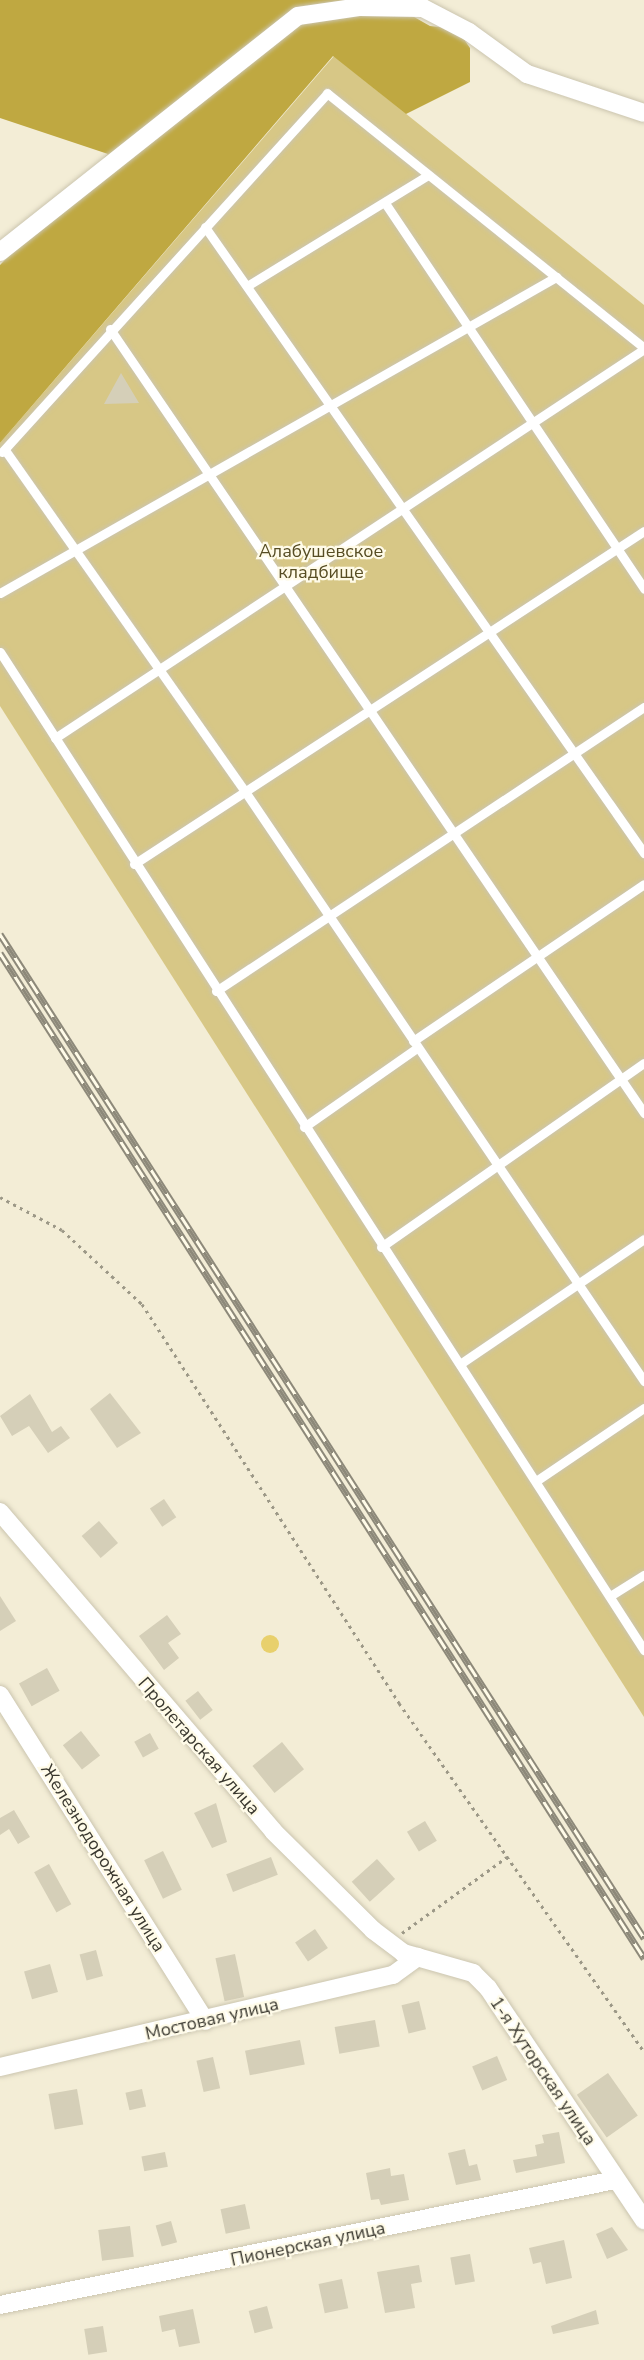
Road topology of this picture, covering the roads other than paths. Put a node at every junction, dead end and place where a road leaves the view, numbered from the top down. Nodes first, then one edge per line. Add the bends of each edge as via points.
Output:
1 (644, 113) edge
2 (428, 175) junction
3 (385, 203) junction
4 (205, 227) junction
5 (0, 252) edge
6 (556, 277) junction
7 (247, 286) junction
8 (469, 328) junction
9 (110, 329) junction
10 (644, 349) edge
11 (331, 405) junction
12 (536, 425) junction
13 (2, 452) edge
14 (208, 472) junction
15 (406, 509) junction
16 (644, 531) edge
17 (77, 548) junction
18 (617, 549) junction
19 (284, 588) junction
20 (644, 589) edge
21 (0, 593) edge
22 (489, 631) junction
23 (0, 652) edge
24 (160, 669) junction
25 (644, 707) edge
26 (369, 710) junction
27 (55, 738) junction
28 (574, 753) junction
29 (244, 790) junction
30 (454, 833) junction
31 (644, 854) edge
32 (134, 864) junction
33 (644, 884) edge
34 (328, 915) junction
35 (539, 956) junction
36 (216, 991) junction
37 (415, 1044) junction
38 (644, 1063) edge
39 (621, 1079) junction
40 (644, 1113) edge
41 (304, 1127) junction
42 (497, 1164) junction
43 (644, 1239) edge
44 (381, 1247) junction
45 (578, 1283) junction
46 (460, 1364) junction
47 (644, 1381) edge
48 (644, 1408) edge
49 (536, 1481) junction
50 (0, 1512) edge
51 (644, 1575) edge
52 (610, 1596) junction
53 (640, 1637) edge
54 (644, 1650) edge
55 (0, 1695) edge
56 (418, 1957) junction
57 (205, 2021) junction
58 (0, 2067) edge
59 (615, 2180) junction
60 (644, 2220) edge
61 (0, 2305) edge

1 - 5 street via 527,74 469,32 423,8 360,7 298,16
2 - 3 lane
2 - 4 lane via 327,93
2 - 6 lane
3 - 7 lane
3 - 8 lane
4 - 7 lane
4 - 9 lane
6 - 8 lane
6 - 10 lane
7 - 11 lane
8 - 11 lane
8 - 12 lane
9 - 13 lane
9 - 14 lane
10 - 12 lane
11 - 14 lane
11 - 15 lane
12 - 15 lane
12 - 18 lane
13 - 17 lane
14 - 17 lane
14 - 19 lane
15 - 19 lane
15 - 22 lane
16 - 18 lane
17 - 21 lane
17 - 24 lane
18 - 20 lane
18 - 22 lane
19 - 24 lane
19 - 26 lane
22 - 26 lane
22 - 28 lane
23 - 27 lane
24 - 27 lane
24 - 29 lane
25 - 28 lane
26 - 29 lane
26 - 30 lane
27 - 32 lane
28 - 30 lane
28 - 31 lane
29 - 32 lane
29 - 34 lane
30 - 34 lane
30 - 35 lane
32 - 36 lane
33 - 35 lane
34 - 36 lane
34 - 37 lane
35 - 37 lane
35 - 39 lane
36 - 41 lane
37 - 41 lane
37 - 42 lane
38 - 39 lane
39 - 40 lane
39 - 42 lane
41 - 44 lane
42 - 44 lane
42 - 45 lane
43 - 45 lane
44 - 46 lane
45 - 46 lane
45 - 47 lane
46 - 49 lane
48 - 49 lane
49 - 52 lane
50 - 56 street, Пролетарская улица via 273,1831 392,1945
51 - 52 lane
52 - 53 lane
53 - 54 lane
55 - 57 street, Железнодорожная улица
56 - 57 street, Мостовая улица via 393,1975
56 - 59 street, 1-я Хуторская улица via 458,1966 488,1988
57 - 58 street, Мостовая улица
59 - 60 street, 1-я Хуторская улица
59 - 61 street, Пионерская улица

